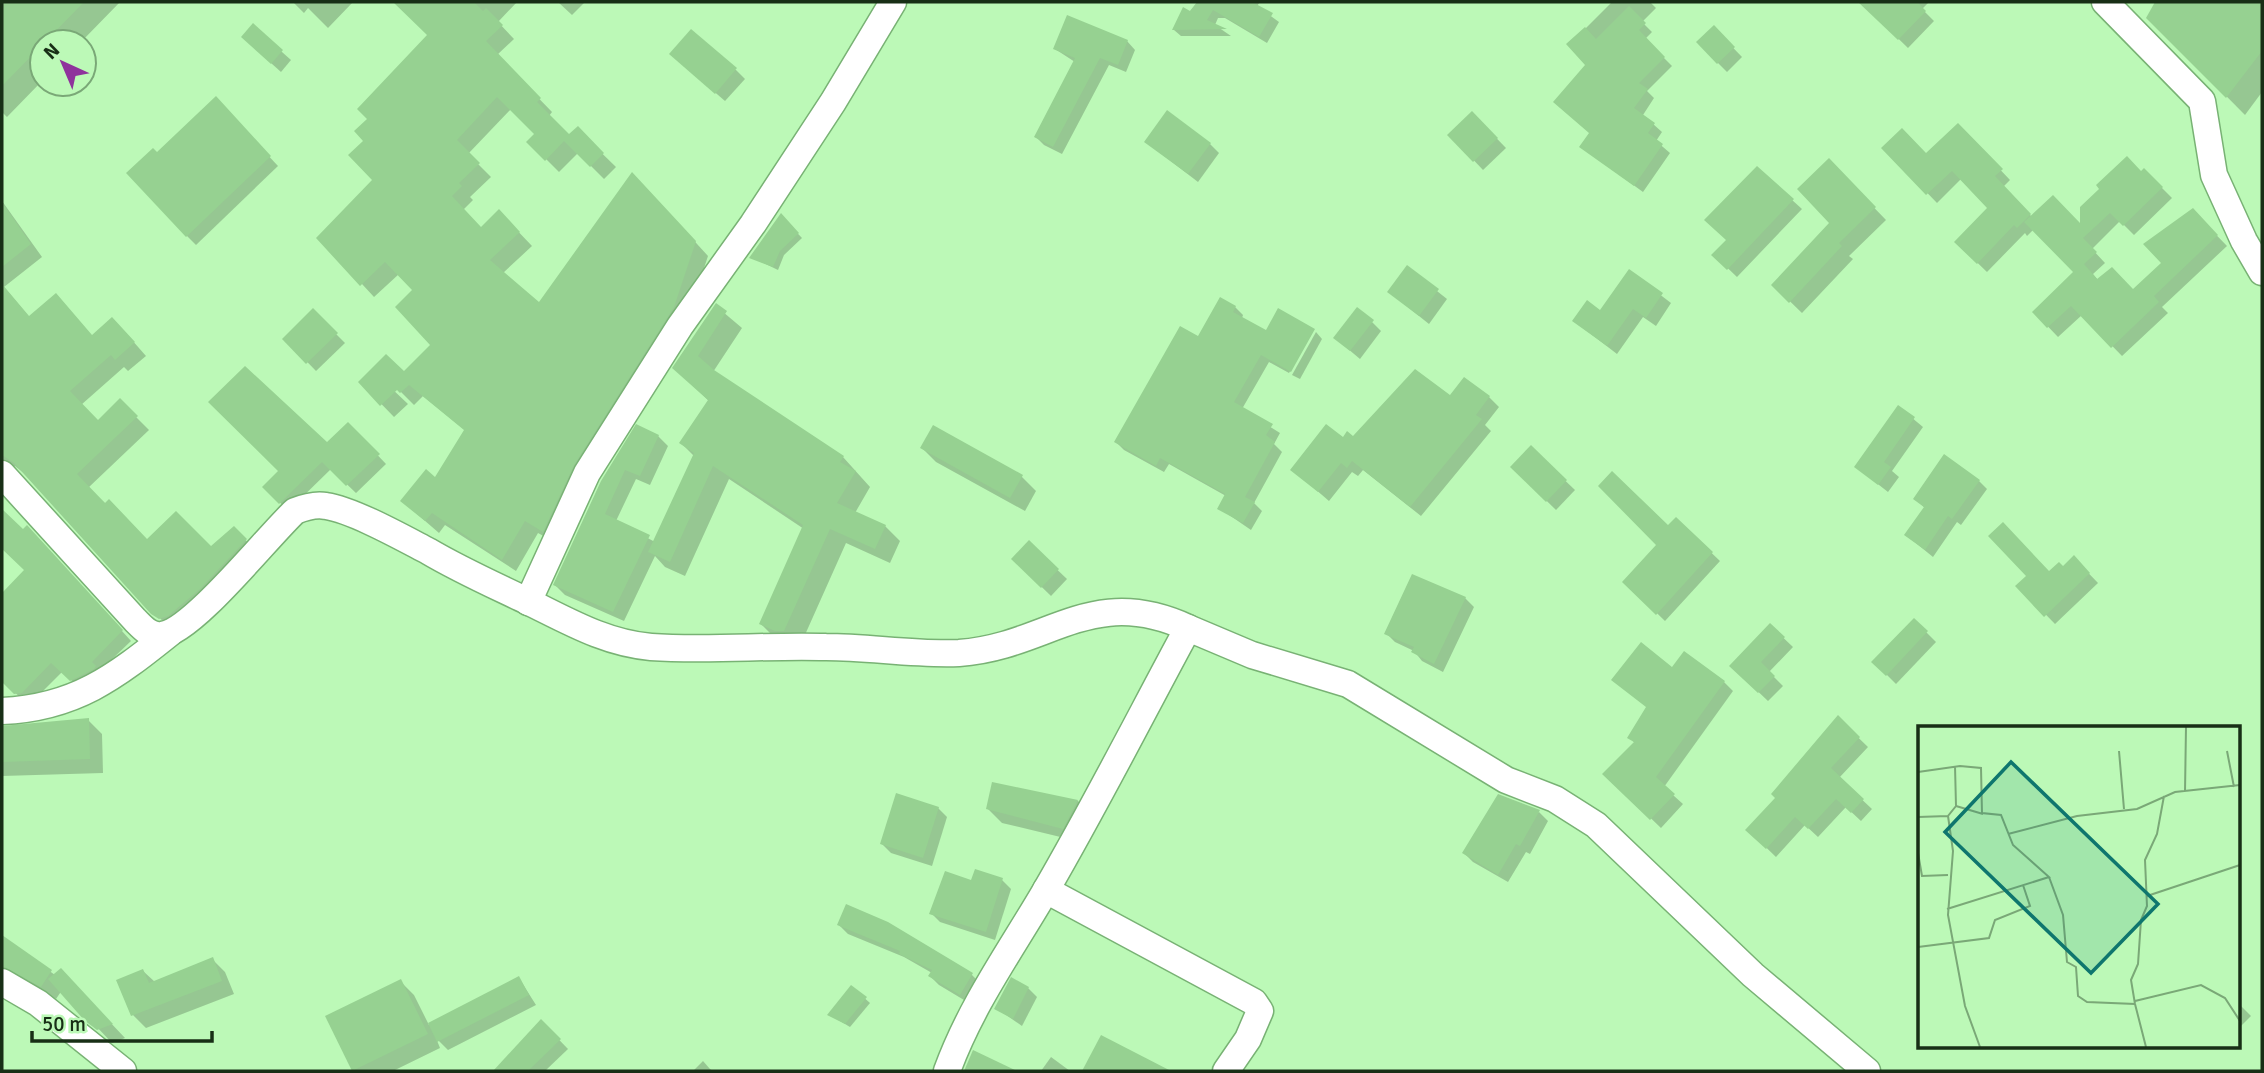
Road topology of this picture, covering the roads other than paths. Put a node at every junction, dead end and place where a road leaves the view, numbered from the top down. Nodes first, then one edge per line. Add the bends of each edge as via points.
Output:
1 (893, 2) edge
2 (2119, 7) edge
3 (2262, 272) edge
4 (2, 474) edge
5 (528, 602) junction
6 (1188, 628) junction
7 (170, 633) junction
8 (2, 711) edge
9 (1046, 890) junction
10 (2, 982) edge
11 (123, 1071) edge
12 (947, 1071) edge
13 (1226, 1071) edge
14 (1867, 1071) edge

1 - 5 street via 825,114 587,472
2 - 3 street via 2202,101 2214,175
4 - 7 street via 142,627 151,634
5 - 6 street via 593,634 651,647 960,653 993,648 1103,611 1144,612
5 - 7 street via 395,533 326,506 306,507 286,520 222,588
6 - 9 street
6 - 14 street via 1252,655 1348,684 1506,780 1555,799 1596,825 1771,991
7 - 8 street via 91,691 71,700
9 - 12 street via 986,986
9 - 13 street via 1254,1002 1260,1011 1258,1022
10 - 11 street via 38,1003

